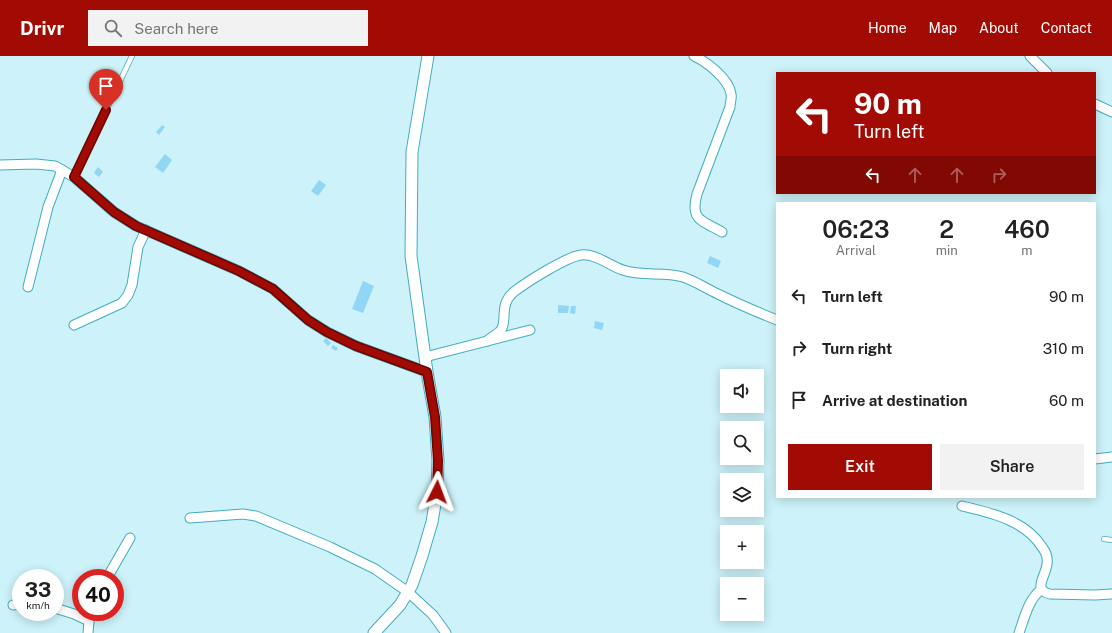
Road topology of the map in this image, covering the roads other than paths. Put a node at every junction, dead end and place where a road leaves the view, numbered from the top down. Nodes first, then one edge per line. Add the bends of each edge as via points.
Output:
1 (132, 56) edge
2 (428, 56) edge
3 (694, 56) edge
4 (1030, 56) edge
5 (1046, 72) edge
6 (1096, 104) edge
7 (1112, 112) edge
8 (0, 165) edge
9 (62, 170) junction
10 (74, 177) junction
11 (146, 230) junction
12 (722, 232) dead end
13 (28, 286) dead end
14 (776, 320) edge
15 (74, 324) dead end
16 (530, 330) dead end
17 (487, 341) junction
18 (425, 357) junction
19 (427, 372) junction
20 (1112, 457) edge
21 (1096, 459) edge
22 (962, 506) dead end
23 (190, 518) dead end
24 (130, 538) dead end
25 (1104, 539) dead end
26 (1112, 540) edge
27 (112, 569) edge
28 (1041, 590) junction
29 (408, 592) junction
30 (1112, 594) edge
31 (89, 621) edge
32 (88, 633) edge
33 (374, 633) edge
34 (446, 633) edge
35 (1019, 633) edge

1 - 10 lane
2 - 18 street via 412,152 411,186 411,256
3 - 12 street via 727,82 731,94 730,107 694,204 694,212 700,220
4 - 5 street
6 - 7 street
8 - 9 street via 36,164 55,166
9 - 10 street
9 - 13 street via 48,207
10 - 11 street via 114,212
11 - 15 street via 138,247 132,285 122,303
11 - 19 street via 273,289 308,320 327,332 356,346
14 - 17 street via 682,277 629,272 594,257 581,255 556,266 513,292 506,301 503,328
16 - 17 street
17 - 18 street
18 - 19 street
19 - 29 street via 435,417 437,492 432,522
20 - 21 street
22 - 28 street via 997,515 1033,536 1047,558
23 - 29 street via 243,514 256,516 375,569
24 - 27 street
25 - 26 lane
28 - 30 street via 1050,594
28 - 35 street via 1032,599
29 - 33 street
29 - 34 street via 433,615
31 - 32 street

